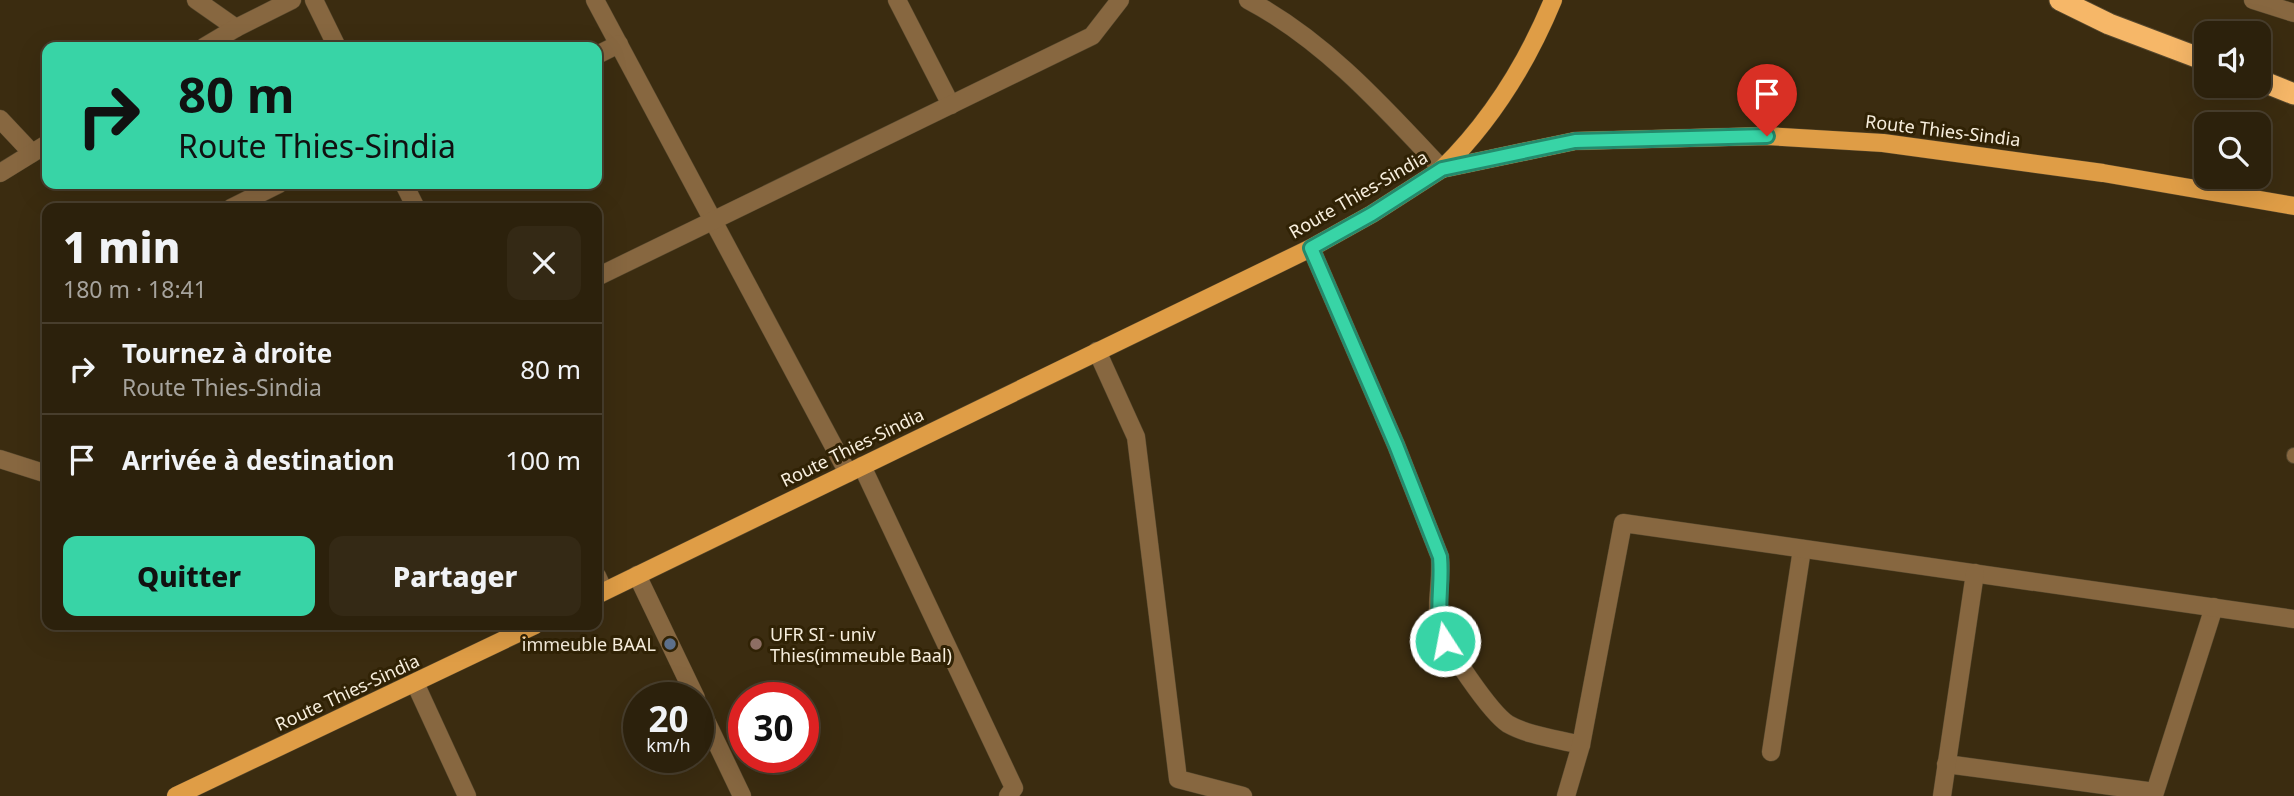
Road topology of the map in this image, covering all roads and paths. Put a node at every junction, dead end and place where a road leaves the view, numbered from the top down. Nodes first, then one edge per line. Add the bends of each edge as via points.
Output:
1 (196, 0) edge
2 (292, 0) edge
3 (314, 0) edge
4 (595, 0) edge
5 (897, 0) edge
6 (1119, 0) edge
7 (1248, 0) edge
8 (1553, 0) edge
9 (2060, 0) edge
10 (2253, 0) edge
11 (2294, 13) edge
12 (236, 28) junction
13 (212, 42) edge
14 (335, 42) edge
15 (619, 44) junction
16 (602, 52) edge
17 (2194, 56) edge
18 (2271, 85) edge
19 (2294, 94) edge
20 (951, 105) junction
21 (0, 119) edge
22 (40, 148) edge
23 (1442, 169) junction
24 (0, 173) edge
25 (269, 189) edge
26 (241, 203) edge
27 (2294, 206) edge
28 (713, 221) junction
29 (1311, 248) junction
30 (602, 275) edge
31 (1097, 351) junction
32 (0, 459) edge
33 (855, 469) junction
34 (42, 472) edge
35 (1802, 549) junction
36 (1975, 573) junction
37 (637, 575) junction
38 (602, 586) edge
39 (2214, 607) junction
40 (2294, 619) edge
41 (525, 630) edge
42 (688, 682) edge
43 (415, 683) junction
44 (714, 737) edge
45 (1581, 745) junction
46 (1771, 752) dead end
47 (1946, 764) junction
48 (176, 796) edge
49 (467, 796) edge
50 (742, 796) edge
51 (1008, 796) edge
52 (1243, 796) edge
53 (1566, 796) edge
54 (1942, 796) edge

1 - 12 street
2 - 12 street
3 - 14 street
4 - 15 street
5 - 20 street
6 - 20 street via 1092,36
7 - 23 street via 1275,14 1362,84
8 - 23 main road via 1503,95 1471,140
9 - 17 highway
10 - 11 street
12 - 13 street
15 - 16 street
15 - 28 street
18 - 19 highway
20 - 28 street
21 - 22 street
22 - 24 street
23 - 27 main road, Route Thies-Sindia via 1575,141 1767,136 1883,143 1998,157
23 - 29 main road, Route Thies-Sindia
25 - 26 street
28 - 30 street
28 - 33 street
29 - 31 main road, Route Thies-Sindia
29 - 45 street via 1440,557 1438,604 1445,641 1486,701 1508,724
31 - 33 main road, Route Thies-Sindia
31 - 52 street via 1136,437 1178,779
32 - 34 street
33 - 37 main road, Route Thies-Sindia
33 - 51 street via 1014,788
35 - 36 street
35 - 45 street via 1623,523
35 - 46 street
36 - 39 street
36 - 47 street
37 - 38 main road, Route Thies-Sindia
37 - 42 street
39 - 40 street
39 - 47 street via 2155,793
41 - 43 main road, Route Thies-Sindia
43 - 48 main road, Route Thies-Sindia
43 - 49 street
44 - 50 street
45 - 53 street
47 - 54 street

